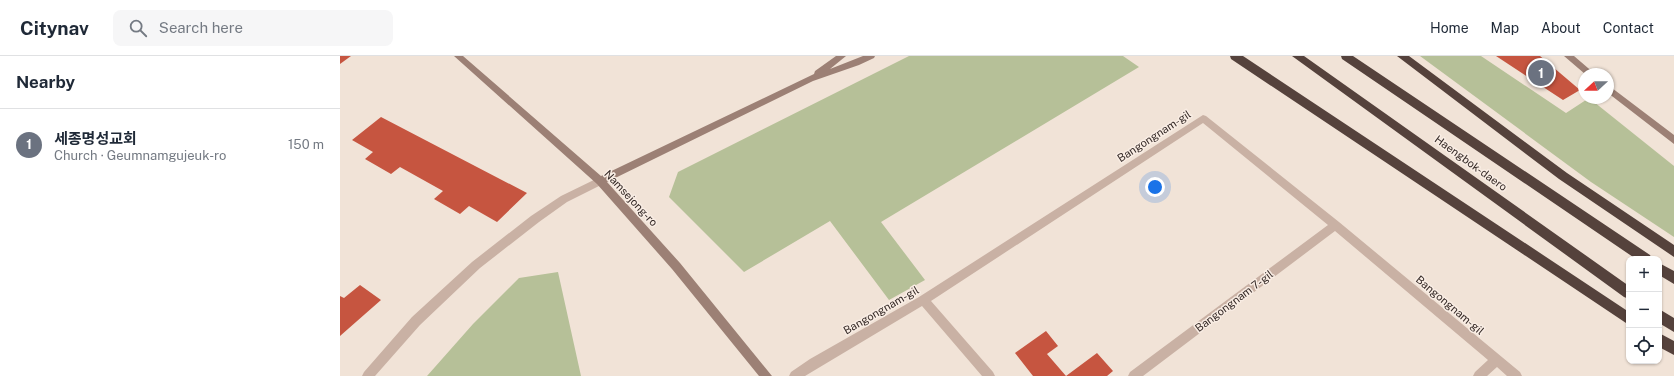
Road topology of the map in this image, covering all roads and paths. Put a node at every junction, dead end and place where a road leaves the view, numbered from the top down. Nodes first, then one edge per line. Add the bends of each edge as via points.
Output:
1 (458, 56) edge
2 (842, 56) edge
3 (871, 56) edge
4 (1235, 56) edge
5 (1297, 56) edge
6 (1346, 56) edge
7 (1402, 56) edge
8 (1568, 56) edge
9 (1583, 68) edge
10 (810, 79) junction
11 (1614, 93) edge
12 (1674, 140) edge
13 (600, 181) junction
14 (1335, 225) junction
15 (1674, 252) edge
16 (1642, 256) edge
17 (1662, 270) edge
18 (1674, 278) edge
19 (1628, 292) edge
20 (923, 300) junction
21 (1626, 317) edge
22 (1662, 317) edge
23 (1674, 326) edge
24 (1662, 341) edge
25 (1674, 349) edge
26 (1496, 360) junction
27 (368, 376) edge
28 (766, 376) edge
29 (795, 376) edge
30 (989, 376) edge
31 (1134, 376) edge
32 (1479, 376) edge
33 (1516, 376) edge

1 - 13 street, Namsejong-ro
2 - 10 street
3 - 10 street
4 - 21 highway
5 - 19 highway, Haengbok-daero
6 - 16 highway, Haengbok-daero
7 - 15 highway via 1563,176
8 - 9 street
10 - 13 street
11 - 12 street
13 - 27 street via 564,199 476,265 416,321
13 - 28 street, Namsejong-ro via 676,266
14 - 20 street, Bangongnam-gil via 1203,118
14 - 26 street, Bangongnam-gil
14 - 31 street, Bangongnam 7-gil
17 - 18 highway
20 - 29 street, Bangongnam-gil
20 - 30 street
22 - 23 highway
24 - 25 highway
26 - 32 street
26 - 33 street, Bangongnam-gil

